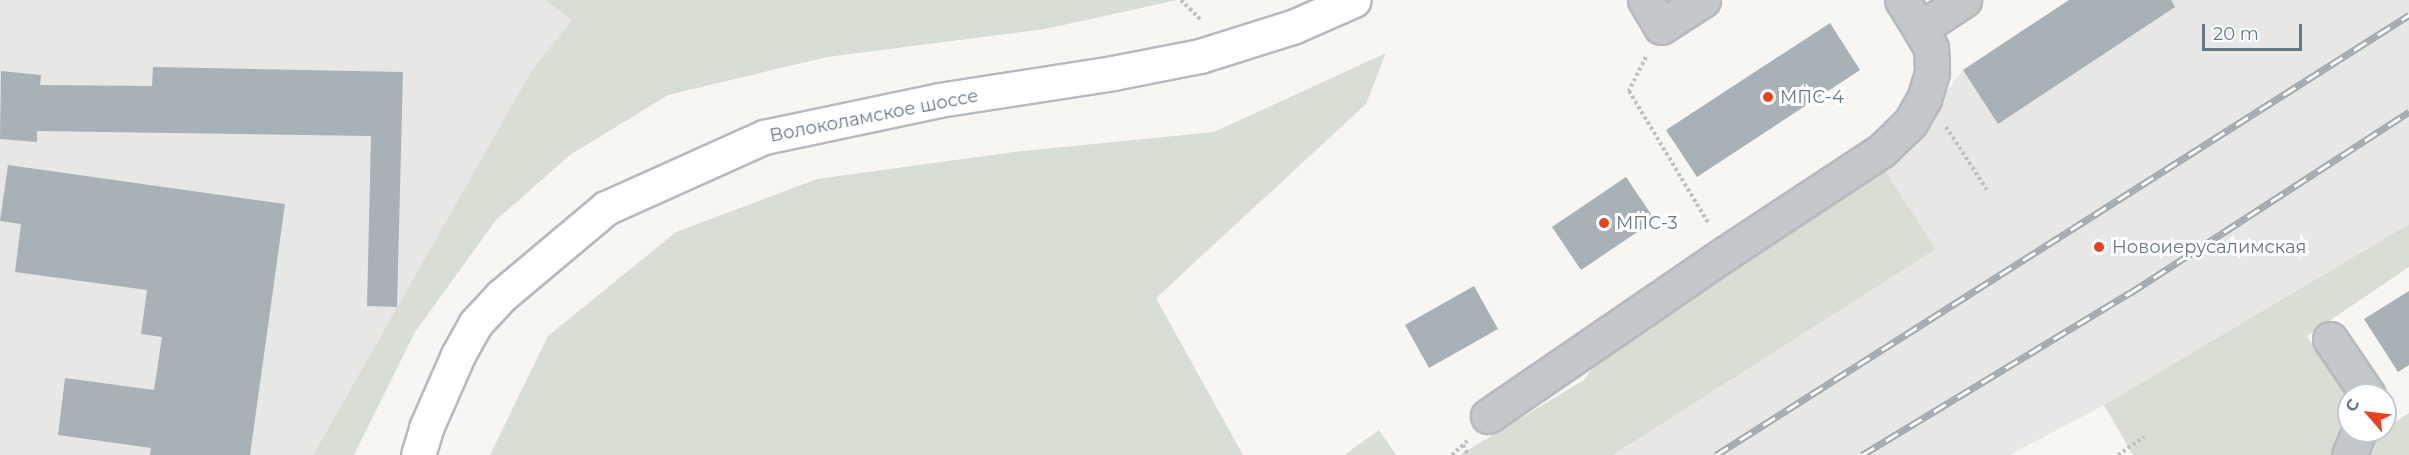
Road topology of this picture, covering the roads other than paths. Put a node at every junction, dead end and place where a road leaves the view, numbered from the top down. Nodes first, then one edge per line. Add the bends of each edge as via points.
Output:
1 (1354, 0) edge
2 (1703, 0) edge
3 (1902, 0) edge
4 (1964, 0) edge
5 (1653, 14) edge
6 (1920, 29) junction
7 (2330, 339) dead end
8 (2360, 383) edge
9 (1488, 416) dead end
10 (418, 455) edge

1 - 10 main road, Волоколамское шоссе via 1295,26 1200,56 939,100 764,137 606,208 519,280 475,324 426,428
2 - 5 lane
3 - 6 lane
4 - 6 lane
6 - 9 lane via 1931,48 1932,72 1924,99 1910,123 1882,150
7 - 8 lane

